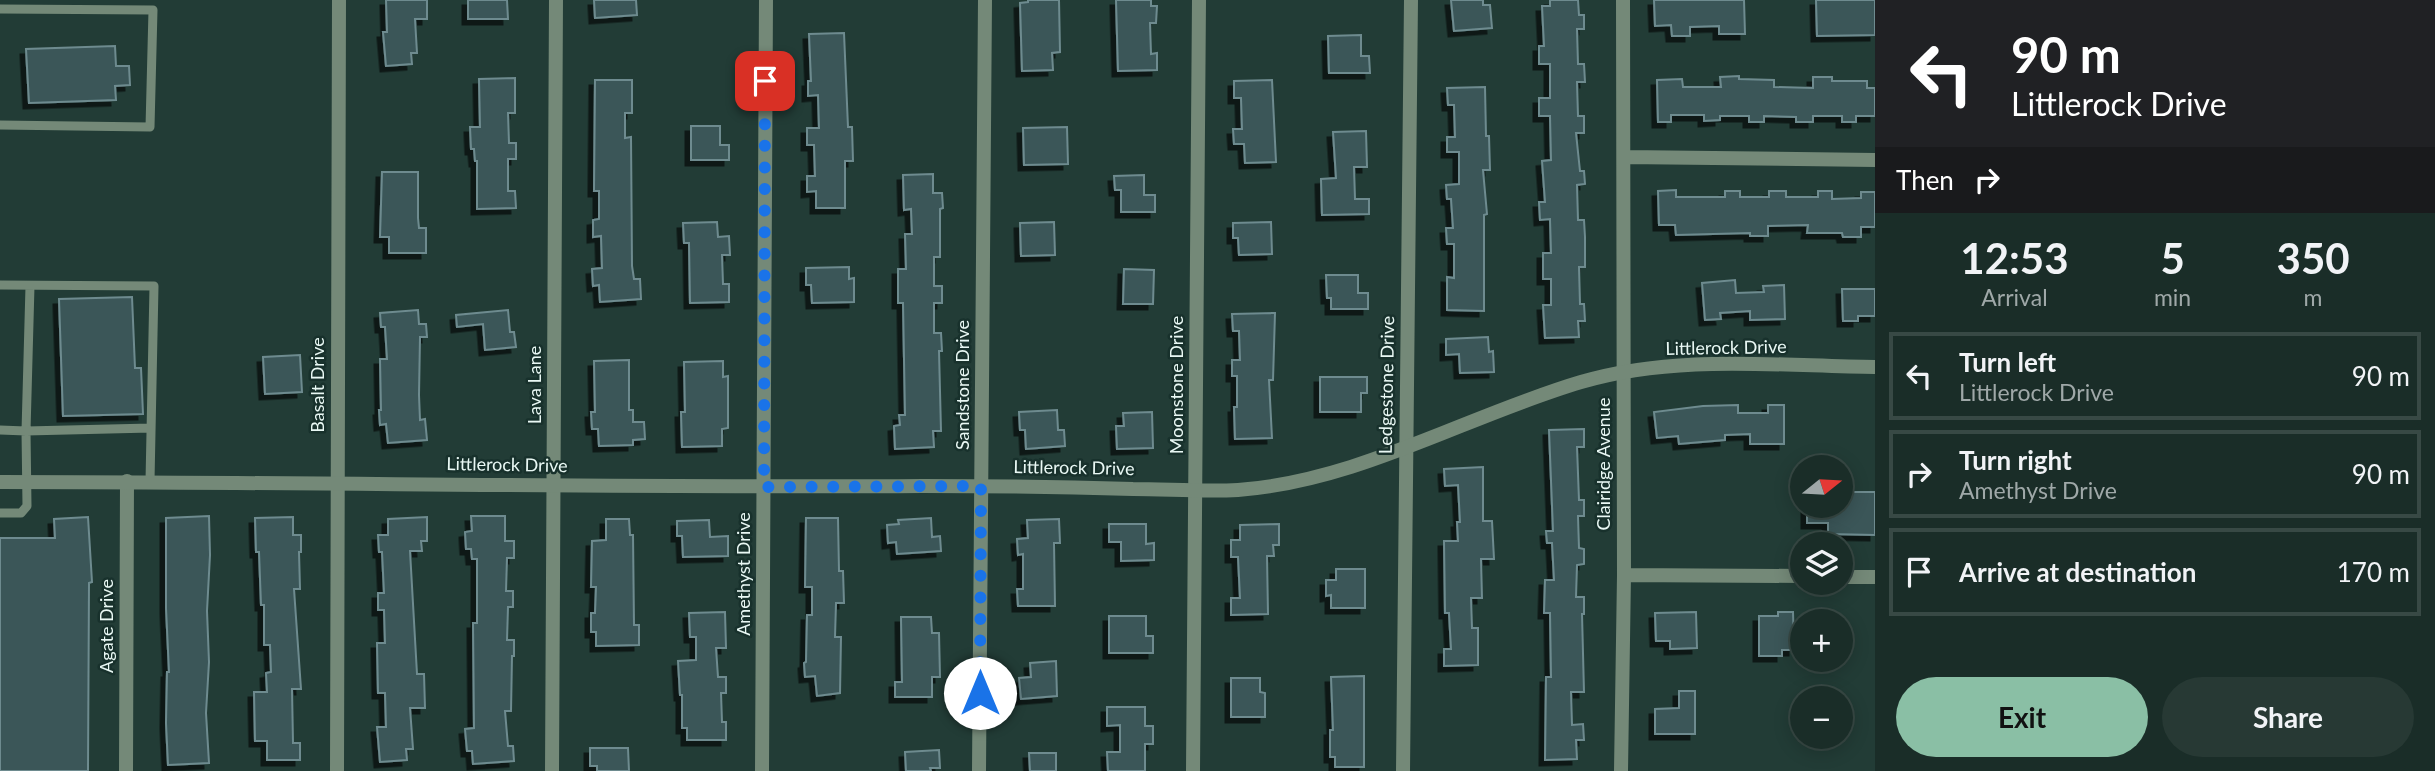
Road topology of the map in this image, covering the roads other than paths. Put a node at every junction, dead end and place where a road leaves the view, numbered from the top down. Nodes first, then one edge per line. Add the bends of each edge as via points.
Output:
1 (153, 0) edge
2 (339, 0) edge
3 (556, 0) edge
4 (766, 0) edge
5 (985, 0) edge
6 (1199, 0) edge
7 (1411, 0) edge
8 (1623, 0) edge
9 (0, 9) edge
10 (153, 10) junction
11 (0, 125) edge
12 (1625, 157) junction
13 (1875, 160) edge
14 (0, 285) edge
15 (30, 286) junction
16 (1875, 368) edge
17 (1622, 373) junction
18 (151, 428) junction
19 (0, 430) edge
20 (26, 431) junction
21 (1406, 447) junction
22 (127, 481) junction
23 (150, 481) junction
24 (0, 482) edge
25 (25, 482) junction
26 (337, 482) junction
27 (554, 485) junction
28 (981, 486) junction
29 (764, 487) junction
30 (1195, 489) junction
31 (0, 513) edge
32 (1623, 575) junction
33 (1790, 576) edge
34 (1853, 577) edge
35 (1875, 577) edge
36 (126, 771) edge
37 (337, 771) edge
38 (552, 771) edge
39 (762, 771) edge
40 (979, 771) edge
41 (1193, 771) edge
42 (1403, 771) edge
43 (1621, 771) edge

1 - 10 lane
2 - 26 street, Basalt Drive
3 - 27 street, Lava Lane
4 - 29 street, Amethyst Drive
5 - 28 street, Sandstone Drive
6 - 30 street, Moonstone Drive
7 - 21 street, Ledgestone Drive
8 - 12 street
9 - 10 lane
10 - 11 lane via 150,127
12 - 13 street
12 - 17 street, Clairidge Avenue
14 - 15 lane
15 - 18 lane via 154,286
15 - 20 lane
16 - 17 street, Littlerock Drive via 1702,365
17 - 21 street, Littlerock Drive via 1526,400
17 - 32 street, Clairidge Avenue
18 - 20 lane
18 - 23 lane
19 - 20 lane
20 - 25 lane
21 - 30 street, Littlerock Drive via 1297,482 1234,490
21 - 42 street, Ledgestone Drive
22 - 23 street, Littlerock Drive
22 - 25 street, Littlerock Drive
22 - 36 street, Agate Drive
23 - 26 street, Littlerock Drive
24 - 25 street, Littlerock Drive
25 - 31 lane via 27,506 21,513
26 - 27 street, Littlerock Drive
26 - 37 street, Basalt Drive
27 - 29 street, Littlerock Drive
27 - 38 street, Lava Lane
28 - 29 street, Littlerock Drive
28 - 30 street, Littlerock Drive
28 - 40 street, Sandstone Drive
29 - 39 street, Amethyst Drive
30 - 41 street, Moonstone Drive
32 - 33 street
32 - 43 street, Clairidge Avenue
34 - 35 street

